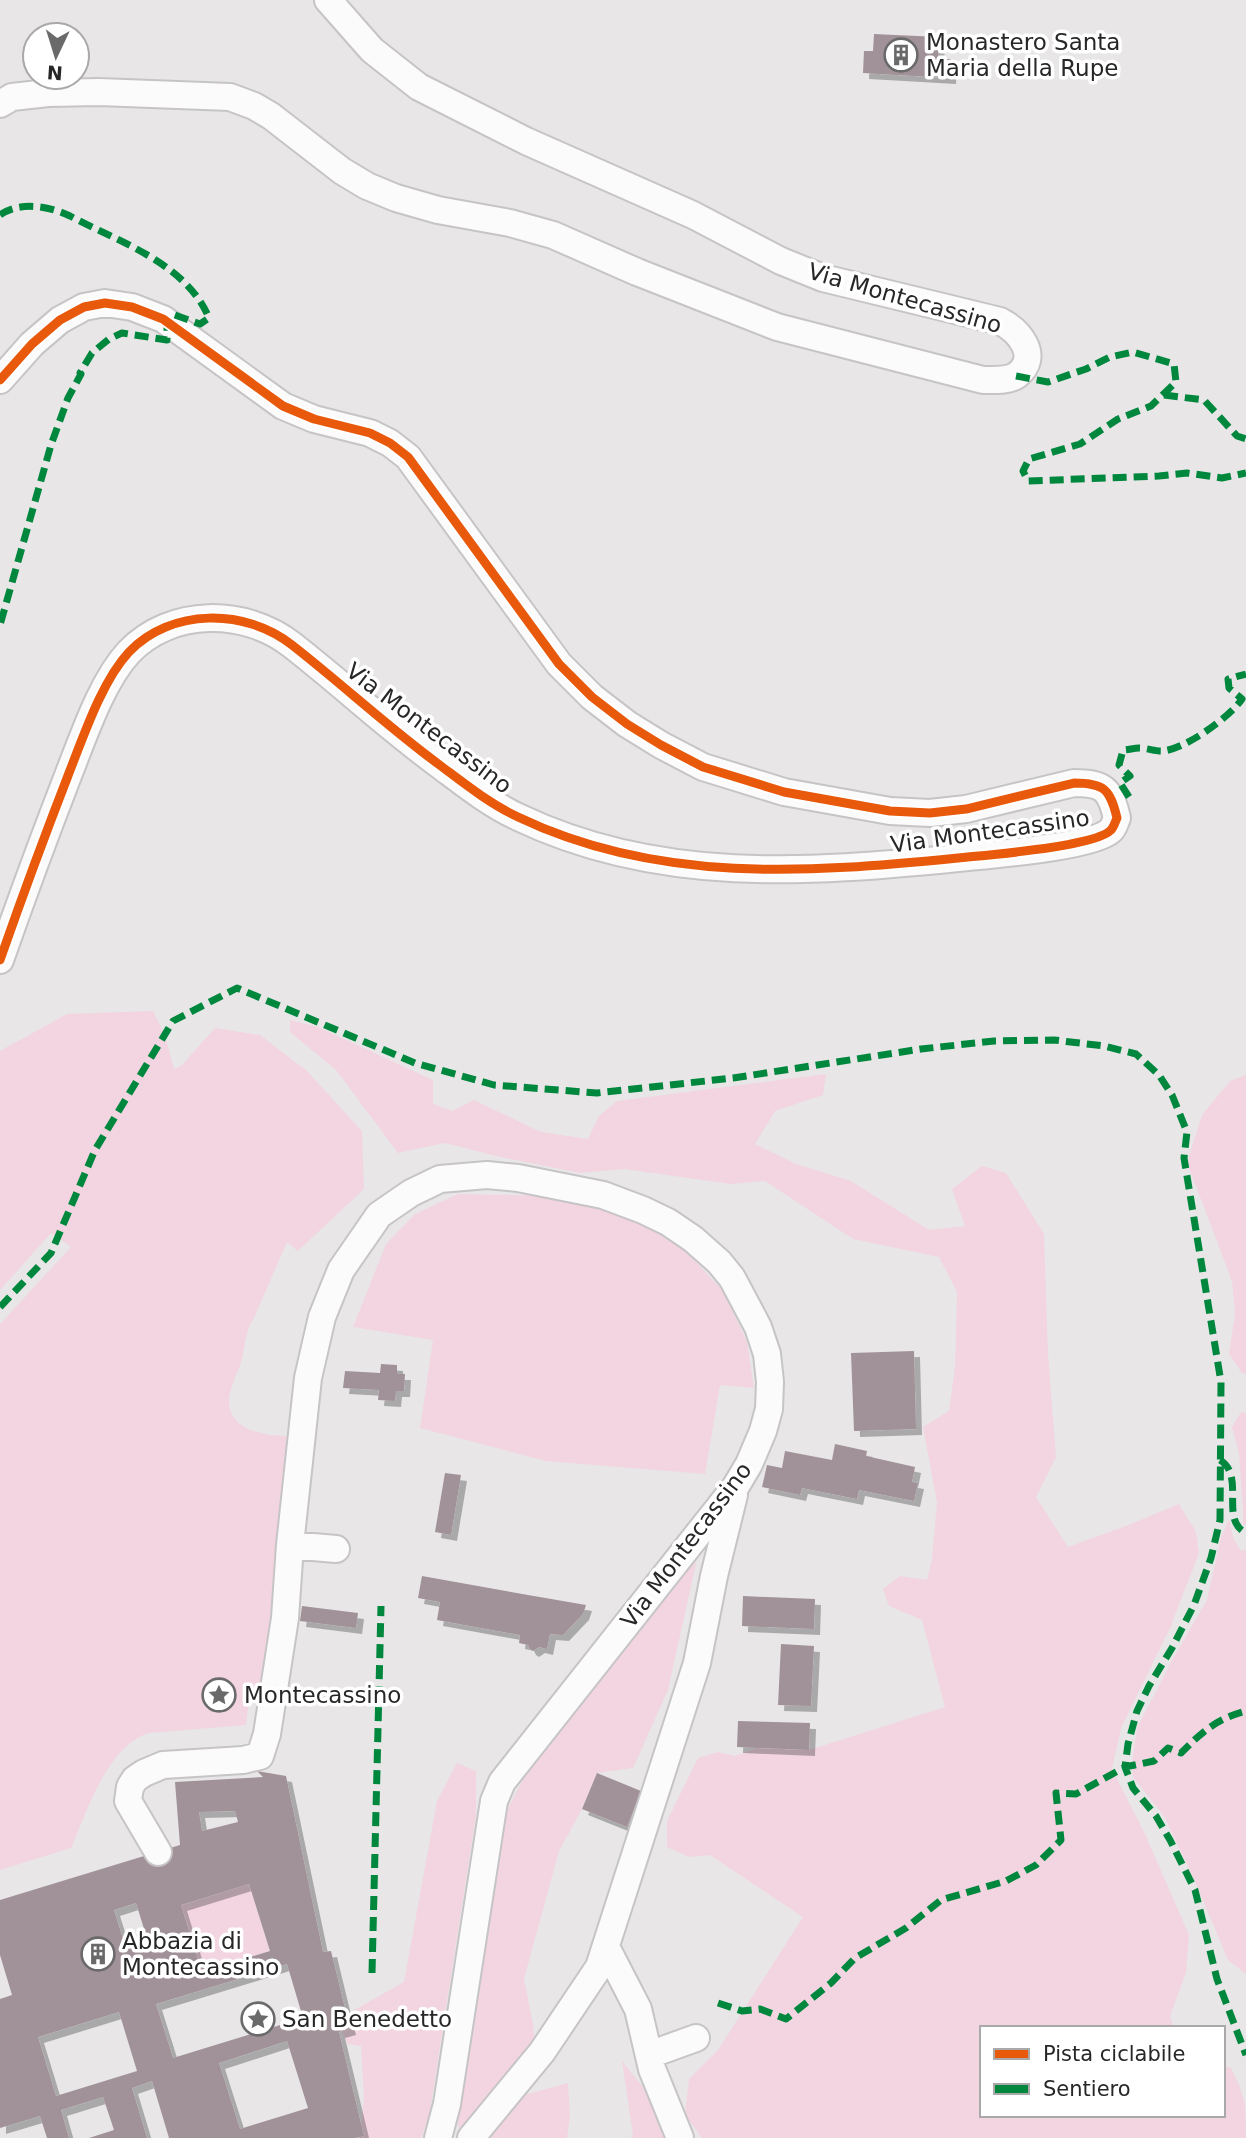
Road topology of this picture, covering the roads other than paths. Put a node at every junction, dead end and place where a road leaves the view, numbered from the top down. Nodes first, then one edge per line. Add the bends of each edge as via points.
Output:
1 (328, 0) edge
2 (0, 104) edge
3 (0, 380) edge
4 (0, 960) edge
5 (736, 1486) junction
6 (290, 1545) junction
7 (336, 1549) dead end
8 (158, 1852) dead end
9 (606, 1947) junction
10 (696, 2038) dead end
11 (649, 2055) junction
12 (438, 2138) edge
13 (471, 2138) edge
14 (680, 2138) edge

1 - 2 street, Via Montecassino via 372,50 419,87 813,274 1000,321 1022,338 1026,364 1016,376 983,380 777,327 553,234 438,210 367,187 271,116 230,97 61,93 12,97
3 - 4 street, Via Montecassino via 32,344 84,307 105,303 132,307 163,319 283,406 370,433 408,457 559,664 626,724 661,745 703,766 784,792 890,811 966,809 1091,783 1105,788 1117,818 1110,831 1087,842 858,868 773,871 698,867 631,855 569,840 514,816 470,789 289,642 262,626 232,619 189,619 154,631 114,672 88,725
5 - 6 street, Via Montecassino via 763,1431 770,1382 758,1327 719,1262 668,1222 603,1195 518,1178 440,1179 379,1215 341,1270 322,1317 308,1374
5 - 9 street via 697,1662
5 - 12 street, Via Montecassino via 502,1782 494,1801
6 - 7 street
6 - 8 street, Via Montecassino via 285,1618 260,1756 163,1765 135,1779 128,1801
9 - 11 street via 638,2009
9 - 13 street via 600,1967 542,2052
10 - 11 street
11 - 14 street

